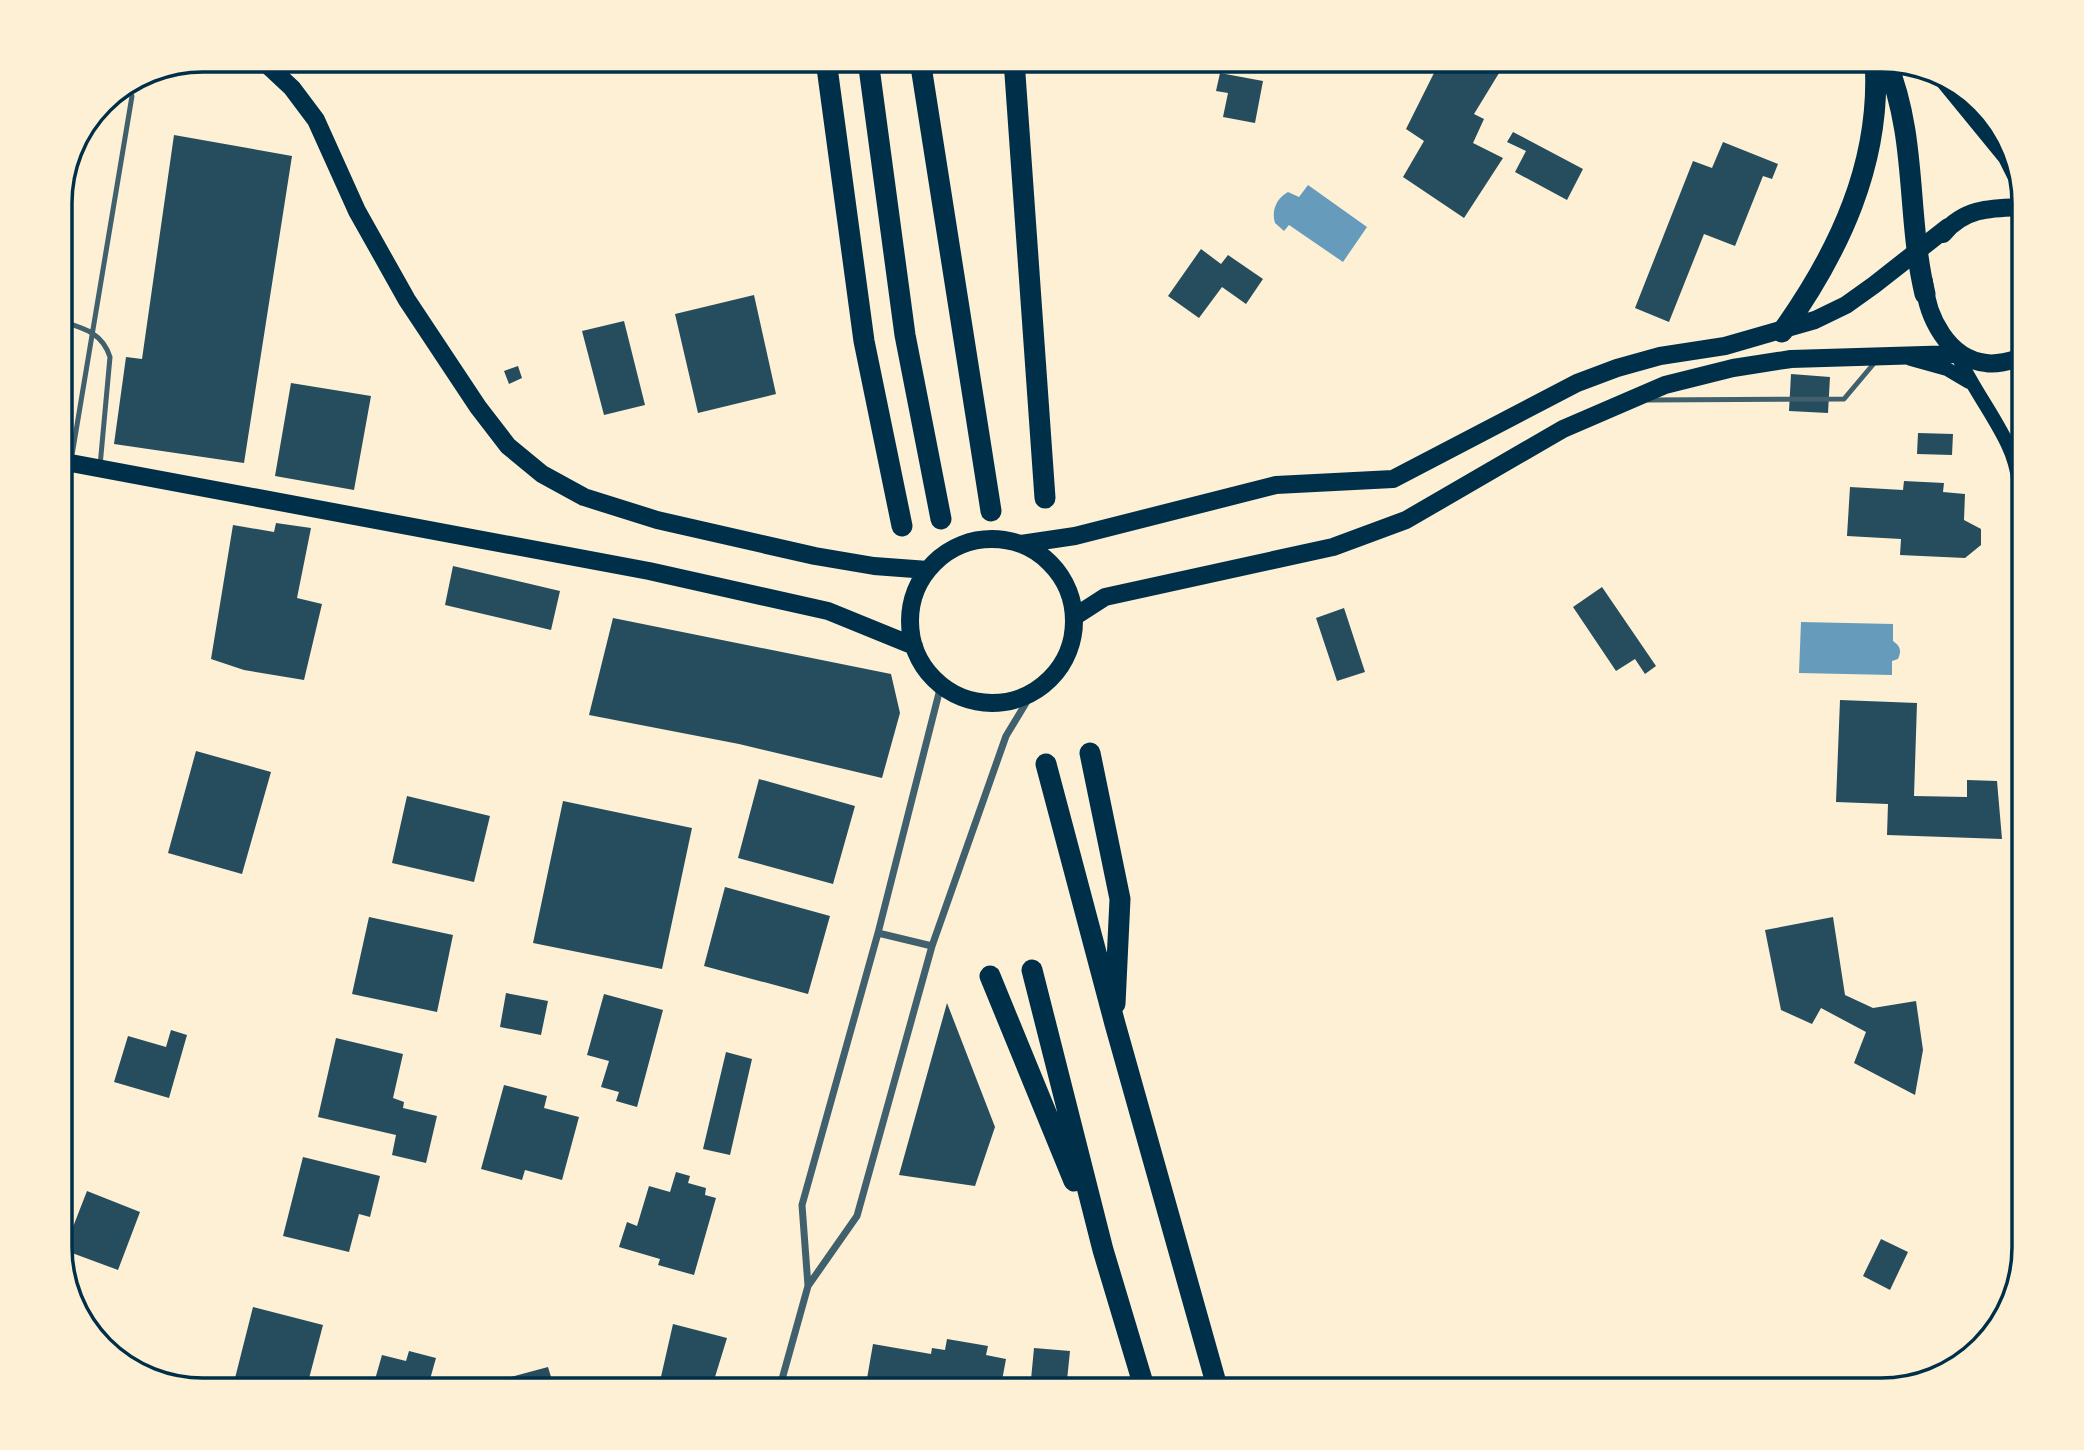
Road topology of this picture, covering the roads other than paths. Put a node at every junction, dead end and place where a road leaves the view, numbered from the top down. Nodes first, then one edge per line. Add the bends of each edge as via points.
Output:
1 (275, 72) edge
2 (828, 72) edge
3 (870, 72) edge
4 (922, 72) edge
5 (1015, 72) edge
6 (1876, 72) edge
7 (1890, 72) edge
8 (131, 94) edge
9 (1963, 100) edge
10 (1996, 140) edge
11 (2012, 207) edge
12 (1948, 227) junction
13 (1915, 253) junction
14 (1925, 294) junction
15 (72, 325) edge
16 (93, 332) junction
17 (1782, 332) junction
18 (1957, 354) junction
19 (1881, 357) junction
20 (1906, 357) junction
21 (2012, 359) edge
22 (1969, 382) junction
23 (1624, 400) junction
24 (72, 429) edge
25 (2012, 456) edge
26 (72, 462) edge
27 (100, 467) junction
28 (1045, 498) dead end
29 (991, 511) dead end
30 (941, 519) dead end
31 (902, 526) dead end
32 (1021, 544) junction
33 (929, 570) junction
34 (1074, 617) junction
35 (914, 646) junction
36 (941, 685) junction
37 (1032, 693) junction
38 (1090, 753) dead end
39 (1046, 764) dead end
40 (878, 933) junction
41 (932, 946) junction
42 (1032, 970) dead end
43 (990, 976) dead end
44 (1115, 1024) junction
45 (1103, 1250) junction
46 (808, 1286) junction
47 (783, 1378) edge
48 (1141, 1378) edge
49 (1214, 1378) edge

1 - 33 main road via 316,120 357,211 407,300 508,446 542,474 584,497 657,520 815,556
2 - 31 highway via 864,341
3 - 30 highway via 905,335
4 - 29 highway
5 - 28 highway
6 - 17 highway via 1873,129 1861,184 1818,279
7 - 13 highway via 1909,136
8 - 16 lane
9 - 10 highway
11 - 12 main road via 1981,208
12 - 13 main road
12 - 14 main road via 1926,265
13 - 14 highway
13 - 17 main road via 1846,305
14 - 18 main road via 1934,320
15 - 16 lane
16 - 24 lane
16 - 27 lane via 106,345 110,358
17 - 32 main road via 1617,368 1577,383 1393,479 1276,485 1075,536
18 - 20 main road
18 - 21 main road via 1987,363
18 - 22 main road
19 - 20 main road
19 - 23 main road via 1791,359 1733,368
19 - 23 lane via 1844,399
20 - 22 main road via 1947,369
22 - 25 main road
23 - 34 main road via 1563,429 1406,520 1333,547 1105,597
26 - 27 main road
27 - 35 main road via 649,570 828,611
32 - 33 main road via 992,539 963,544
32 - 34 main road via 1058,573
33 - 35 main road via 912,606
34 - 37 main road via 1064,661
35 - 36 main road
36 - 37 main road via 985,703
36 - 40 street
37 - 41 street via 1006,736
38 - 44 highway via 1120,899
39 - 44 highway
40 - 41 street
40 - 46 street via 802,1205
41 - 46 street via 857,1216
42 - 45 highway
43 - 45 highway
44 - 49 highway
45 - 48 highway
46 - 47 street

